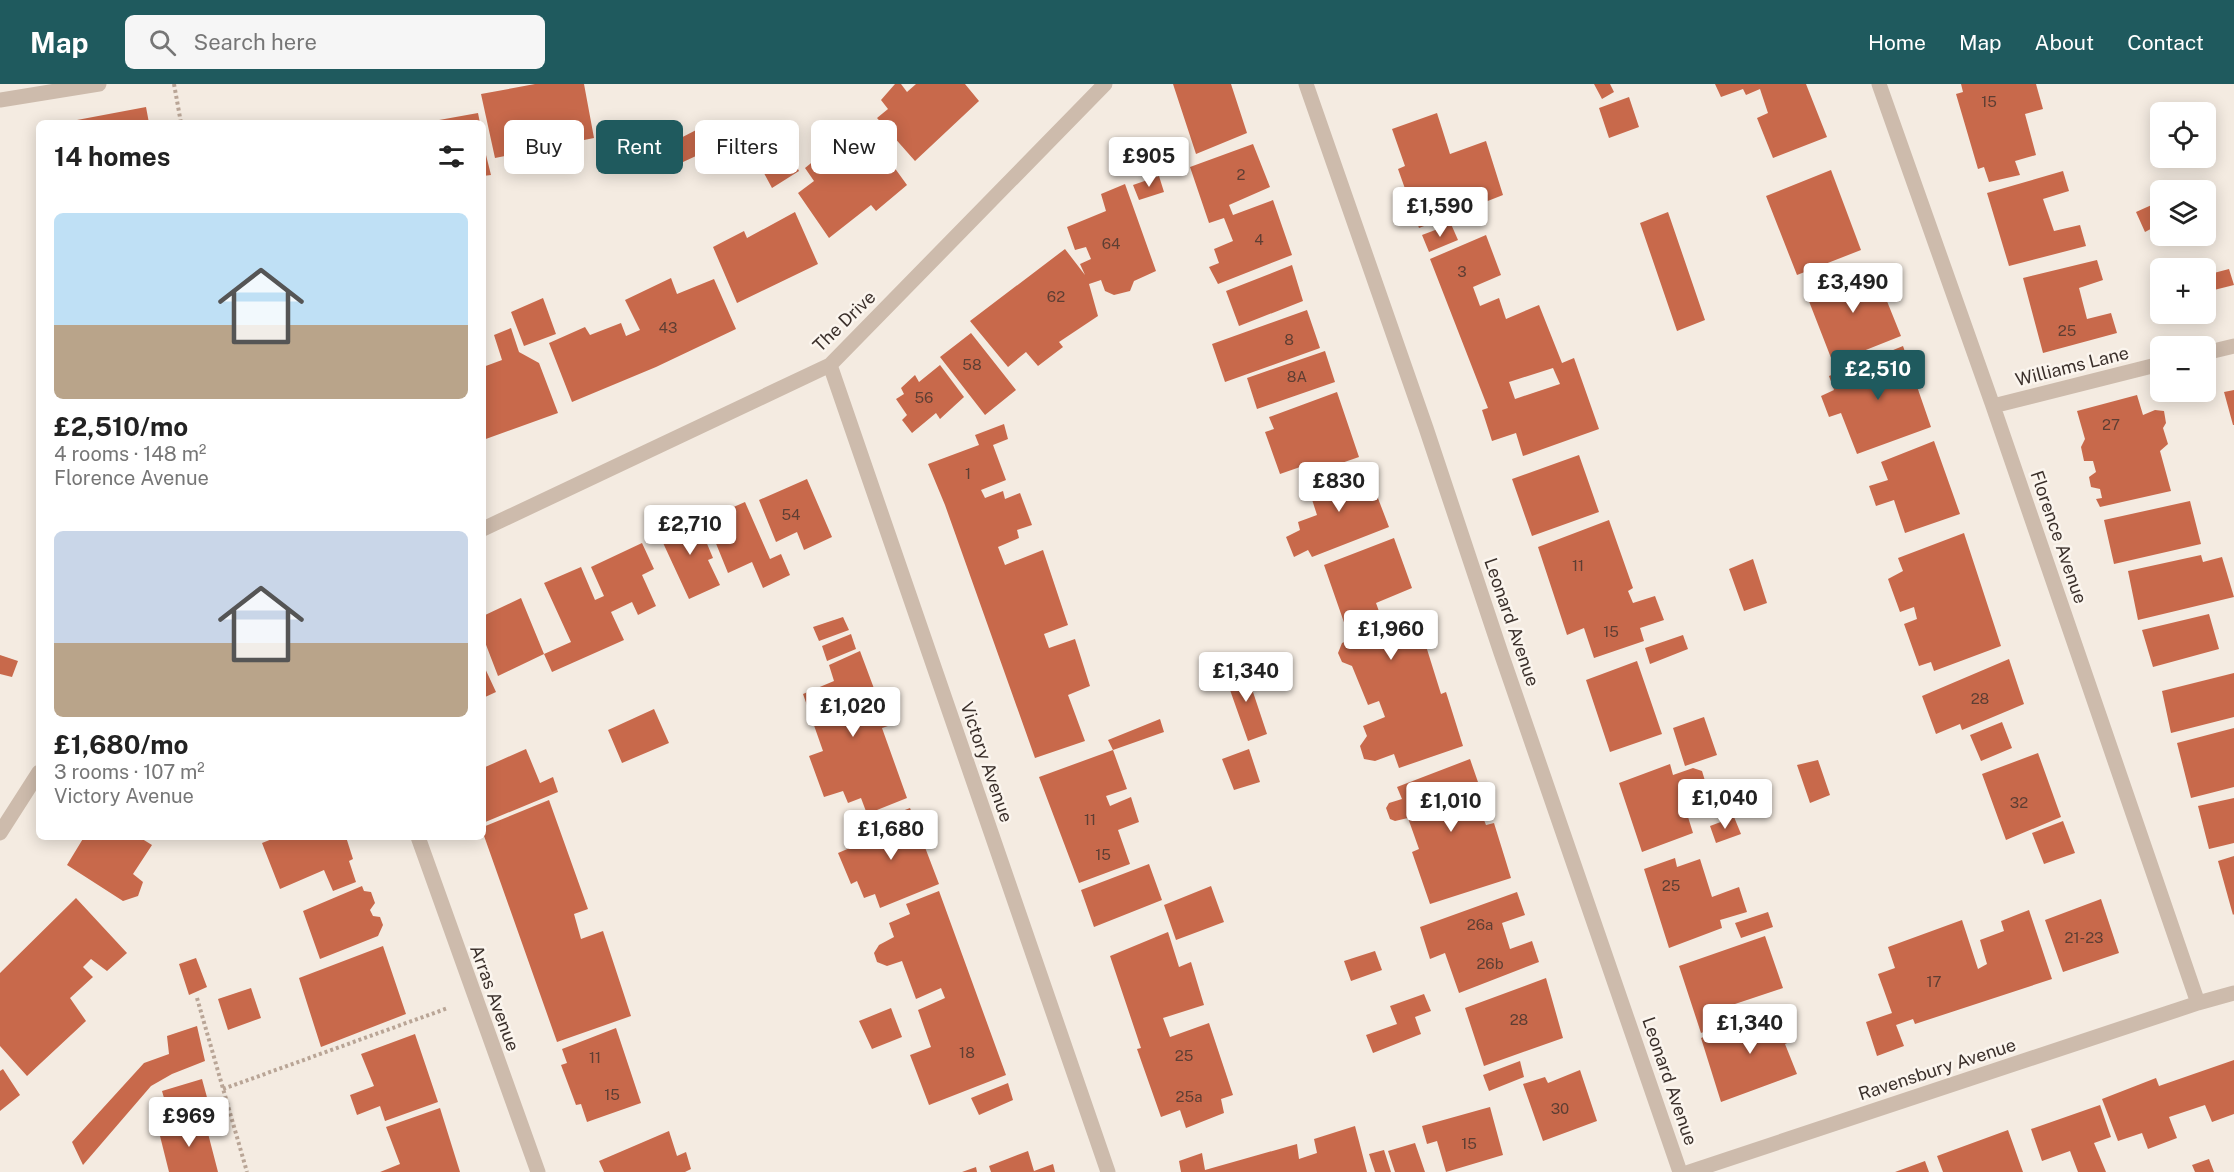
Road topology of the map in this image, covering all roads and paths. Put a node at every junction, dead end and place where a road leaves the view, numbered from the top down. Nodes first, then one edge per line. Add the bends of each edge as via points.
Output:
1 (99, 84) edge
2 (174, 84) edge
3 (1106, 84) edge
4 (1306, 84) edge
5 (1879, 84) edge
6 (0, 100) edge
7 (180, 120) edge
8 (2234, 346) edge
9 (2216, 350) edge
10 (830, 365) junction
11 (2150, 366) edge
12 (1993, 405) junction
13 (486, 528) edge
14 (36, 777) edge
15 (0, 833) edge
16 (419, 840) edge
17 (2234, 993) edge
18 (197, 998) dead end
19 (474, 999) junction
20 (2198, 1003) junction
21 (223, 1089) junction
22 (247, 1172) edge
23 (538, 1172) edge
24 (1108, 1172) edge
25 (1680, 1172) edge
26 (1689, 1172) edge

1 - 6 street
2 - 7 path
3 - 10 street, The Drive
4 - 25 street, Leonard Avenue
5 - 12 street, Florence Avenue
8 - 9 street
10 - 13 street, The Drive
10 - 24 street, Victory Avenue
11 - 12 street, Williams Lane
12 - 20 street, Florence Avenue
14 - 15 street
16 - 19 street, Arras Avenue
17 - 20 street, Ravensbury Avenue
18 - 21 path
19 - 21 path
19 - 23 street, Arras Avenue
20 - 26 street, Ravensbury Avenue
21 - 22 path

